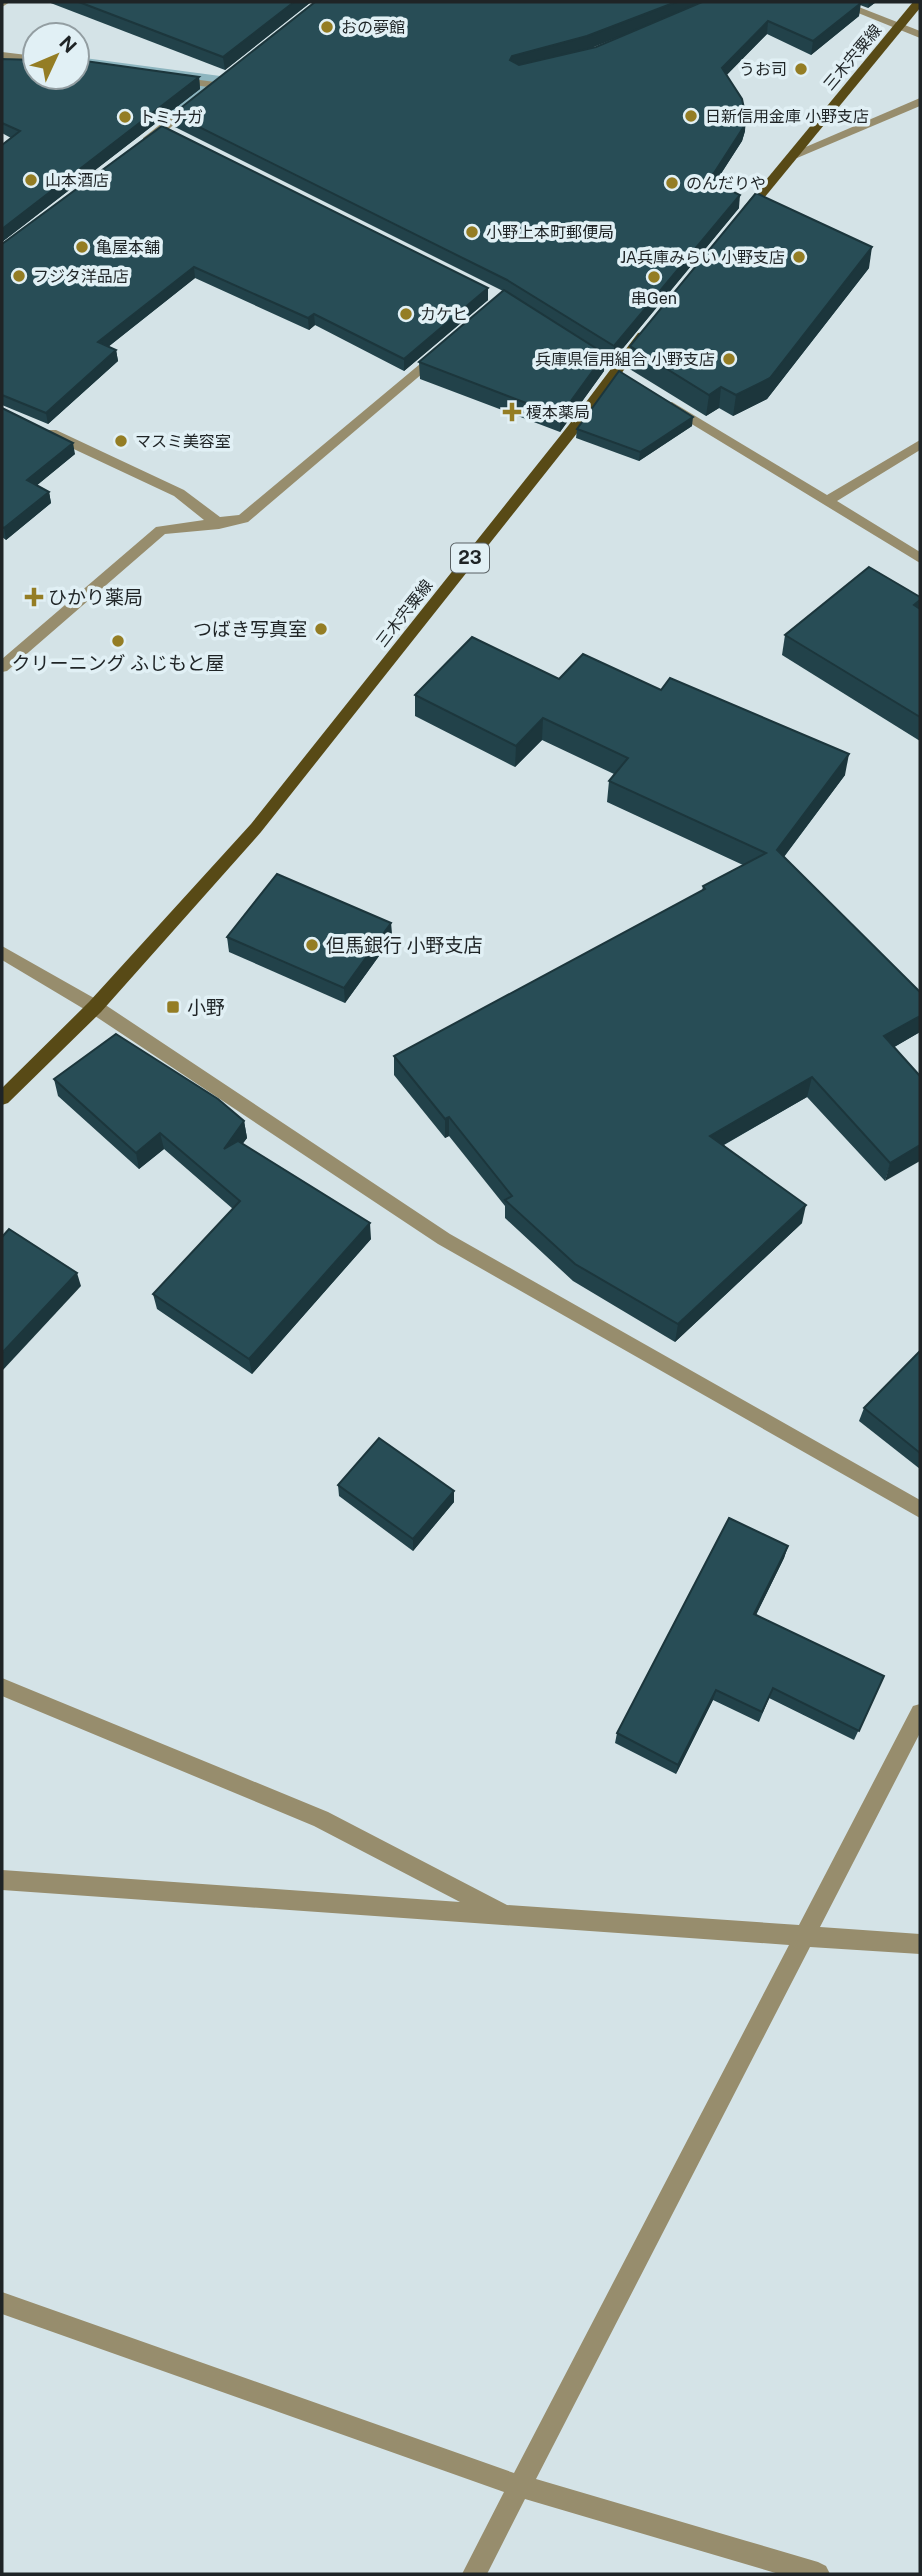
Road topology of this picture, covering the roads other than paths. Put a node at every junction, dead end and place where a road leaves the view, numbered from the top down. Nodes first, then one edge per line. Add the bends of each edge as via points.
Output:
1 (837, 2) edge
2 (919, 2) edge
3 (900, 26) junction
4 (920, 34) edge
5 (2, 55) edge
6 (21, 57) edge
7 (226, 76) edge
8 (165, 78) edge
9 (215, 85) junction
10 (920, 102) edge
11 (141, 145) edge
12 (793, 155) junction
13 (740, 219) edge
14 (650, 327) edge
15 (450, 342) edge
16 (662, 400) edge
17 (40, 428) edge
18 (920, 444) edge
19 (826, 501) junction
20 (219, 524) junction
21 (920, 558) edge
22 (2, 667) edge
23 (2, 952) edge
24 (95, 1007) junction
25 (2, 1098) edge
26 (920, 1510) edge
27 (2, 1687) edge
28 (920, 1713) edge
29 (2, 1880) edge
30 (506, 1914) junction
31 (807, 1934) junction
32 (920, 1944) edge
33 (2, 2303) edge
34 (519, 2486) junction
35 (474, 2574) edge
36 (818, 2574) edge

1 - 3 street
2 - 3 main road, 三木宍粟線
3 - 4 street
3 - 12 main road, 三木宍粟線
5 - 6 street
7 - 9 street
8 - 9 street
9 - 11 street via 169,132
10 - 12 street
12 - 13 main road, 三木宍粟線
14 - 24 main road, 三木宍粟線 / 23 via 256,828
15 - 20 street via 243,519
16 - 19 street
17 - 20 street via 179,493
18 - 19 street
19 - 21 street
20 - 22 street via 161,530
23 - 24 street
24 - 25 main road, 三木宍粟線 / 23
24 - 26 street via 444,1239
27 - 30 street via 321,1819
28 - 31 street
29 - 30 street
30 - 31 street
31 - 32 street
31 - 34 street
33 - 34 street
34 - 35 street
34 - 36 street

